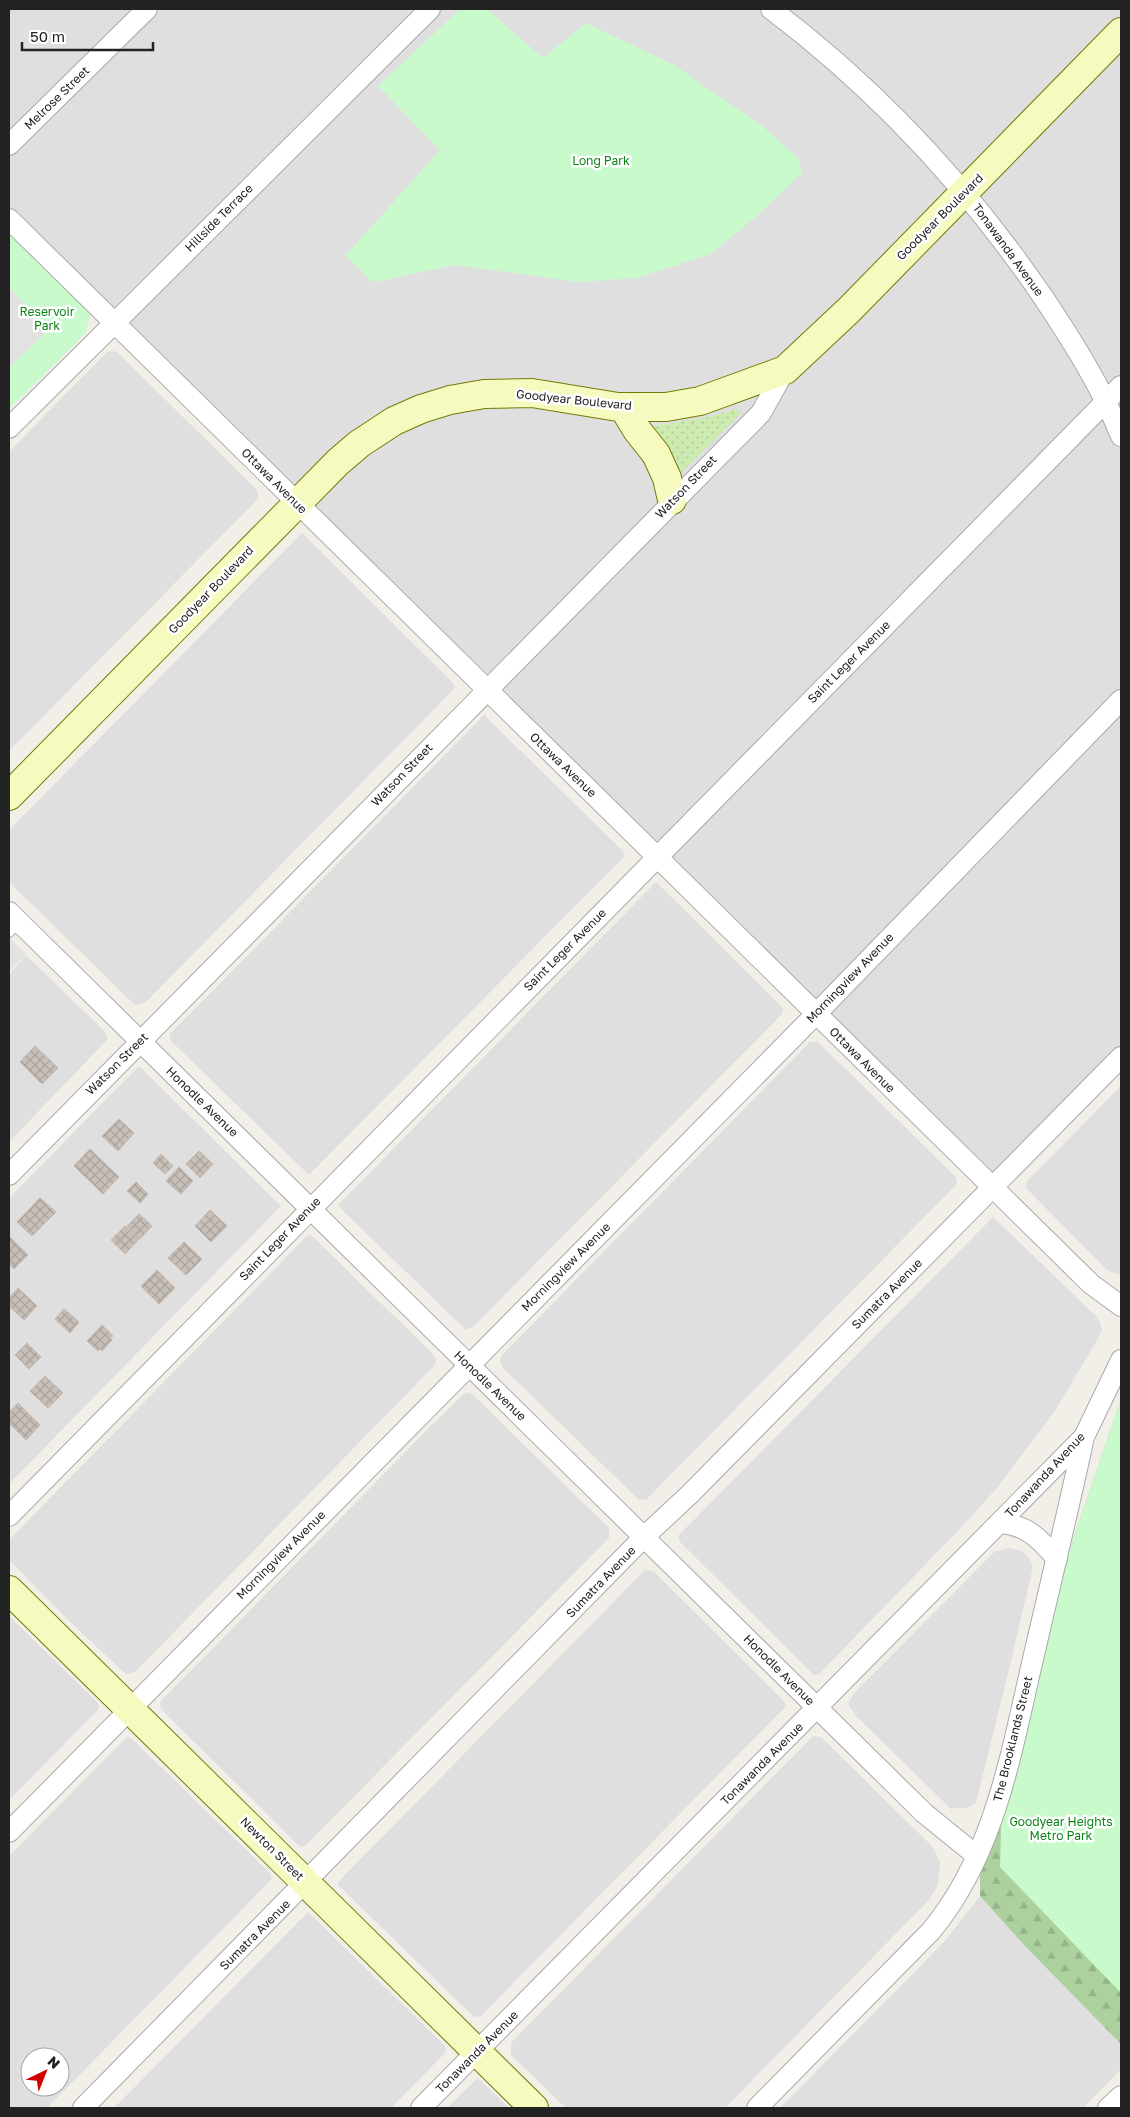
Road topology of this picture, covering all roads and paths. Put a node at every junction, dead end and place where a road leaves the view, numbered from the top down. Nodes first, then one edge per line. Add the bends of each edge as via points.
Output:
1 (147, 9) edge
2 (430, 9) edge
3 (771, 9) edge
4 (1121, 32) edge
5 (9, 145) edge
6 (965, 192) junction
7 (9, 219) edge
8 (113, 323) junction
9 (785, 370) junction
10 (1121, 386) edge
11 (1107, 400) junction
12 (623, 407) junction
13 (9, 428) edge
14 (1121, 436) edge
15 (672, 500) junction
16 (297, 503) junction
17 (485, 690) junction
18 (1121, 700) edge
19 (9, 796) edge
20 (657, 857) junction
21 (12, 922) edge
22 (816, 1014) junction
23 (140, 1041) junction
24 (1121, 1057) edge
25 (9, 1175) edge
26 (992, 1187) junction
27 (310, 1209) junction
28 (1121, 1306) edge
29 (1121, 1360) edge
30 (468, 1365) junction
31 (1084, 1438) junction
32 (9, 1516) edge
33 (1000, 1523) junction
34 (644, 1537) junction
35 (1057, 1559) junction
36 (9, 1590) edge
37 (817, 1708) junction
38 (129, 1709) junction
39 (9, 1832) edge
40 (977, 1856) junction
41 (306, 1883) junction
42 (476, 2052) junction
43 (1121, 2096) edge
44 (83, 2108) edge
45 (421, 2108) edge
46 (534, 2108) edge
47 (757, 2108) edge
48 (1108, 2108) edge

1 - 5 street, Melrose Street
2 - 8 street, Hillside Terrace
3 - 6 street, Tonawanda Avenue via 873,94
4 - 6 street, Goodyear Boulevard
6 - 9 street, Goodyear Boulevard
6 - 11 street, Tonawanda Avenue via 1042,295
7 - 8 street, Ottawa Avenue
8 - 13 street, Hillside Terrace
8 - 16 street, Ottawa Avenue
9 - 12 street, Goodyear Boulevard via 700,401 666,407
9 - 15 street, Watson Street via 761,412
10 - 11 street, Saint Leger Avenue
11 - 14 street, Tonawanda Avenue
11 - 20 street, Saint Leger Avenue
12 - 15 street via 656,454 667,478
12 - 16 street, Goodyear Boulevard via 532,393 484,394 450,400 421,409 382,428 338,462
15 - 17 street, Watson Street
16 - 17 street, Ottawa Avenue
16 - 19 street, Goodyear Boulevard
17 - 20 street, Ottawa Avenue
17 - 23 street, Watson Street
18 - 22 street, Morningview Avenue
20 - 22 street, Ottawa Avenue
20 - 27 street, Saint Leger Avenue
21 - 23 street, Honodle Avenue
22 - 26 street, Ottawa Avenue
22 - 30 street, Morningview Avenue
23 - 25 street, Watson Street
23 - 27 street, Honodle Avenue
24 - 26 street, Sumatra Avenue
26 - 28 street, Ottawa Avenue via 1091,1284
26 - 34 street, Sumatra Avenue
27 - 30 street, Honodle Avenue
27 - 32 street, Saint Leger Avenue
29 - 31 street, Tonawanda Avenue
30 - 34 street, Honodle Avenue
30 - 38 street, Morningview Avenue
31 - 33 street, Tonawanda Avenue
31 - 35 street, The Brooklands Street
33 - 35 street via 1022,1527 1046,1545
33 - 37 street, Tonawanda Avenue
34 - 37 street, Honodle Avenue
34 - 41 street, Sumatra Avenue
35 - 40 street, The Brooklands Street via 1002,1791
36 - 38 street, Newton Street
37 - 40 street, Honodle Avenue via 924,1813
37 - 42 street, Tonawanda Avenue
38 - 39 street, Morningview Avenue
38 - 41 street, Newton Street
40 - 47 street, The Brooklands Street via 949,1910
41 - 42 street, Newton Street
41 - 44 street, Sumatra Avenue
42 - 45 street, Tonawanda Avenue
42 - 46 street, Newton Street
43 - 48 street

